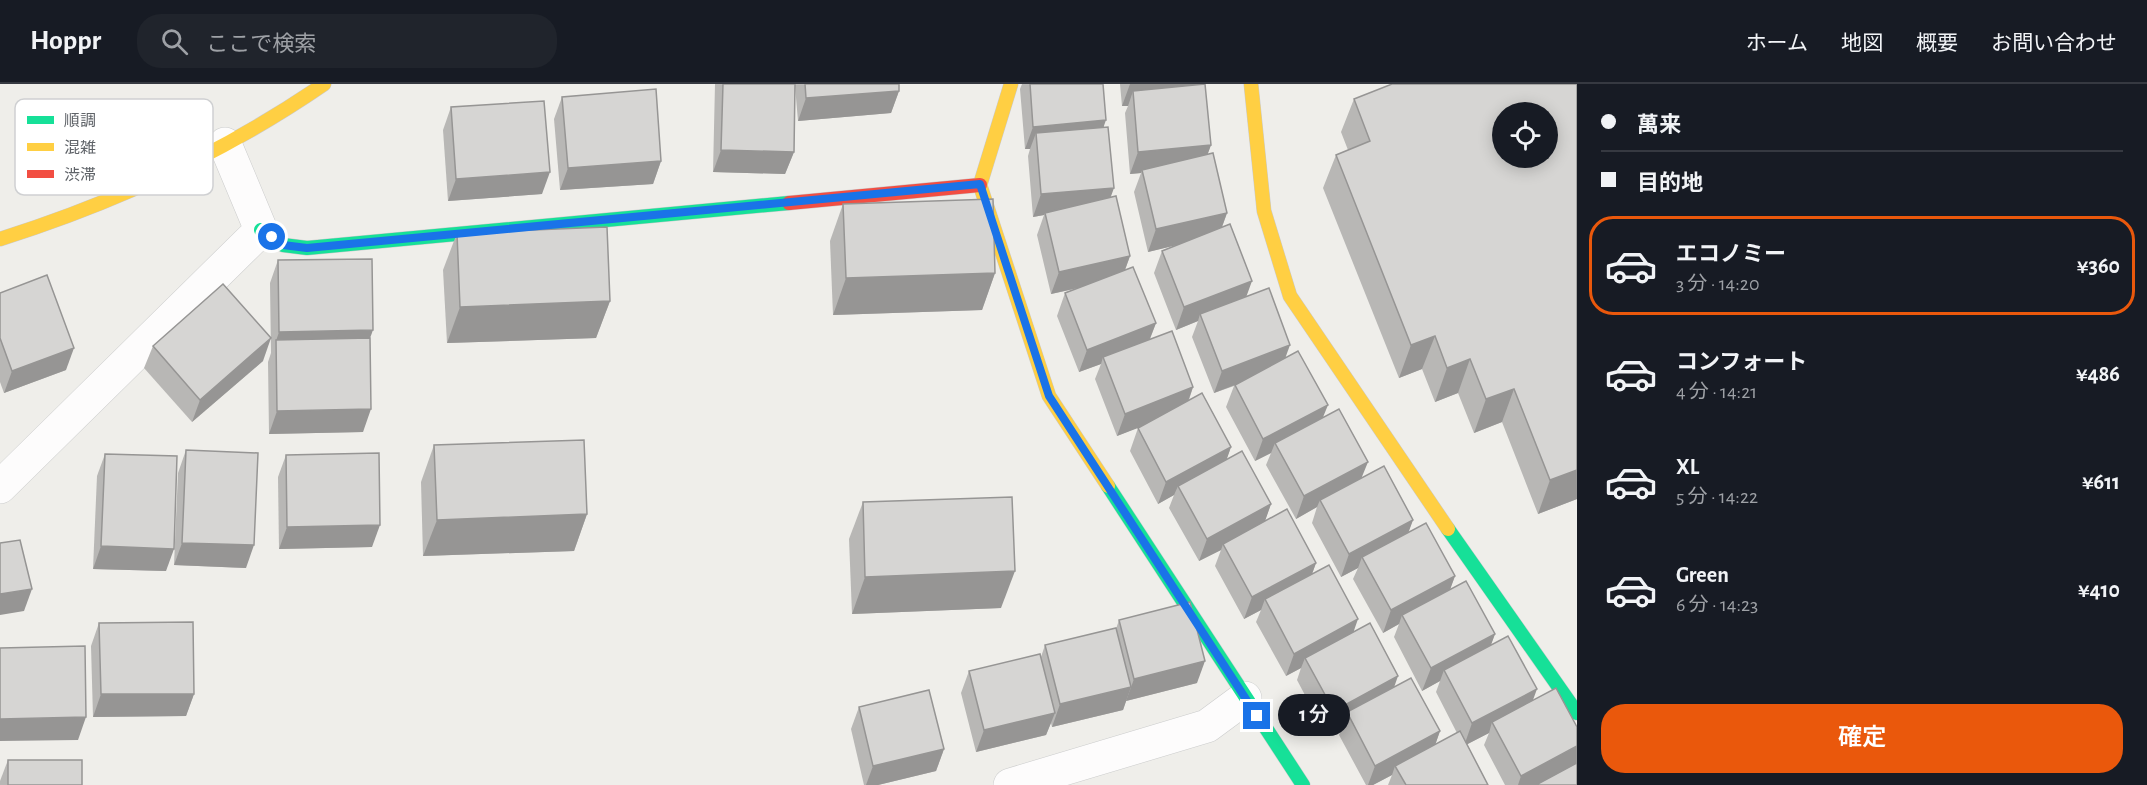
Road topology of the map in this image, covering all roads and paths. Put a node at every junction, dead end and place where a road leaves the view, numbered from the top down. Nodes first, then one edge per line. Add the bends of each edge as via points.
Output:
1 (324, 84) edge
2 (1251, 84) edge
3 (1013, 85) edge
4 (225, 144) junction
5 (213, 150) edge
6 (980, 184) junction
7 (119, 195) edge
8 (261, 230) junction
9 (0, 239) edge
10 (0, 487) edge
11 (1245, 698) junction
12 (1577, 713) edge
13 (1010, 785) edge
14 (1302, 785) edge

1 - 4 street
2 - 12 street via 1264,211 1290,296
3 - 6 street
4 - 5 street
4 - 8 street
6 - 8 street via 307,248 283,245
6 - 11 street via 1049,396
7 - 9 street
8 - 10 street
11 - 13 street via 1207,726
11 - 14 street

